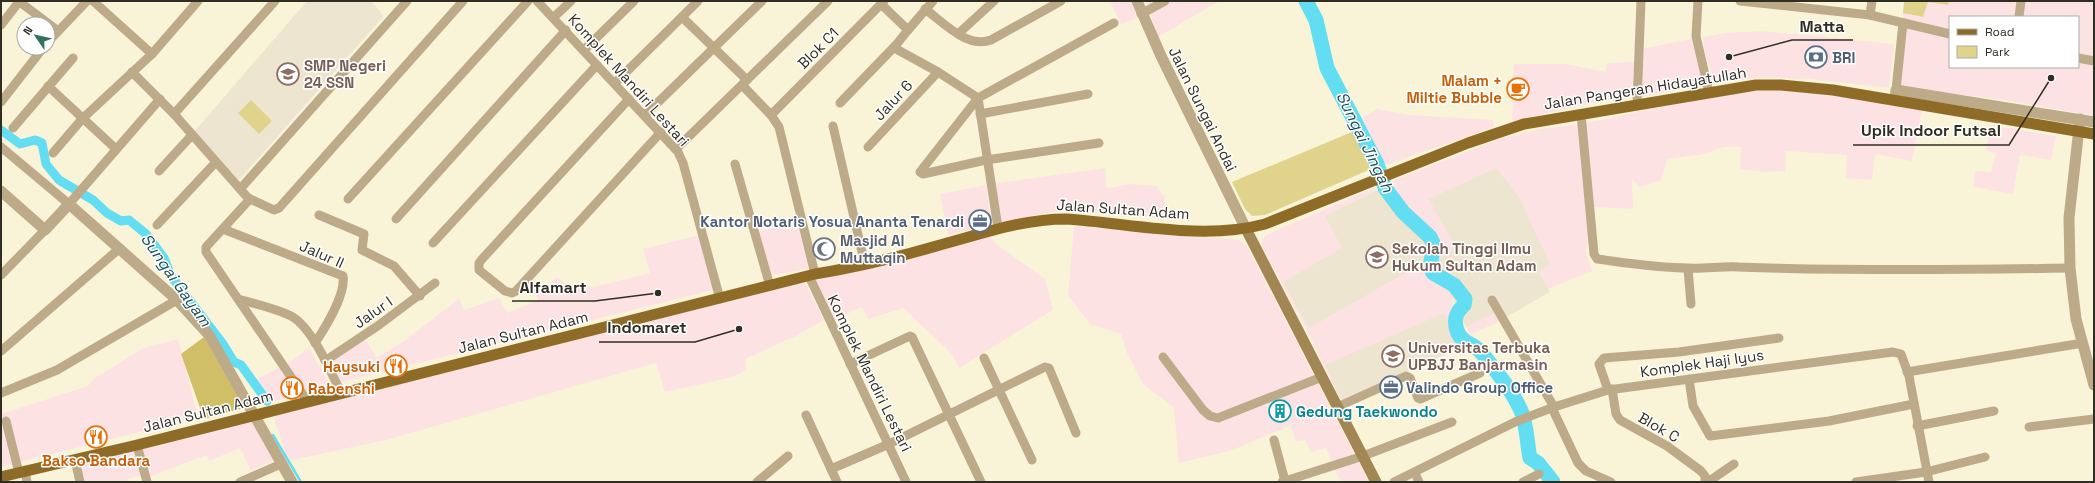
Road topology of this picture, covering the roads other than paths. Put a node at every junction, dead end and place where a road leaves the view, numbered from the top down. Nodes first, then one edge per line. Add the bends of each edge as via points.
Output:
1 (87, 1) edge
2 (93, 1) edge
3 (198, 1) edge
4 (275, 1) edge
5 (462, 1) edge
6 (528, 1) edge
7 (537, 1) edge
8 (572, 1) edge
9 (634, 1) edge
10 (698, 1) edge
11 (762, 1) edge
12 (828, 1) edge
13 (933, 1) edge
14 (994, 1) edge
15 (1060, 1) edge
16 (1136, 1) edge
17 (1165, 1) edge
18 (1640, 1) edge
19 (1698, 1) edge
20 (1740, 1) edge
21 (1872, 1) edge
22 (2021, 1) edge
23 (405, 2) edge
24 (883, 3) edge
25 (1762, 3) edge
26 (1819, 5) edge
27 (926, 9) junction
28 (1141, 14) junction
29 (1870, 15) junction
30 (2019, 16) edge
31 (682, 17) junction
32 (554, 18) junction
33 (1114, 23) dead end
34 (1903, 23) junction
35 (1, 25) edge
36 (57, 30) joint
37 (566, 30) junction
38 (908, 30) junction
39 (958, 34) junction
40 (1949, 34) edge
41 (896, 45) junction
42 (714, 48) junction
43 (584, 50) junction
44 (152, 54) junction
45 (37, 56) edge
46 (73, 58) dead end
47 (2079, 58) edge
48 (2094, 61) edge
49 (597, 65) junction
50 (132, 72) junction
51 (938, 72) junction
52 (744, 82) junction
53 (615, 83) junction
54 (48, 86) junction
55 (1708, 92) junction
56 (1088, 94) dead end
57 (1895, 95) junction
58 (978, 98) junction
59 (160, 99) junction
60 (629, 99) junction
61 (1, 102) edge
62 (840, 103) dead end
63 (1637, 104) junction
64 (174, 114) junction
65 (980, 114) junction
66 (1581, 114) junction
67 (645, 115) junction
68 (771, 115) junction
69 (82, 119) junction
70 (2080, 120) junction
71 (2094, 122) edge
72 (833, 126) dead end
73 (13, 128) dead end
74 (660, 132) junction
75 (192, 134) junction
76 (2094, 134) edge
77 (1099, 143) dead end
78 (1, 147) edge
79 (868, 147) dead end
80 (116, 149) junction
81 (676, 149) junction
82 (53, 152) dead end
83 (986, 160) junction
84 (216, 162) junction
85 (735, 164) dead end
86 (159, 171) dead end
87 (241, 188) junction
88 (1, 191) edge
89 (250, 199) junction
90 (348, 199) dead end
91 (72, 200) junction
92 (319, 215) dead end
93 (396, 219) dead end
94 (158, 224) dead end
95 (998, 228) junction
96 (223, 229) junction
97 (1246, 229) junction
98 (45, 230) junction
99 (433, 243) dead end
100 (120, 248) junction
101 (5, 264) edge
102 (865, 265) junction
103 (1688, 268) junction
104 (2070, 268) junction
105 (1, 275) edge
106 (812, 275) junction
107 (435, 283) dead end
108 (770, 286) junction
109 (420, 296) junction
110 (238, 299) junction
111 (177, 300) junction
112 (720, 300) junction
113 (1492, 300) dead end
114 (1691, 304) dead end
115 (1779, 338) dead end
116 (315, 343) junction
117 (2083, 343) junction
118 (1, 351) edge
119 (1163, 357) dead end
120 (984, 358) dead end
121 (325, 361) junction
122 (850, 364) junction
123 (1907, 372) junction
124 (1480, 373) dead end
125 (1322, 377) junction
126 (1688, 378) junction
127 (2094, 385) edge
128 (1000, 389) junction
129 (1610, 389) junction
130 (341, 393) junction
131 (1, 394) edge
132 (308, 402) junction
133 (1914, 404) junction
134 (1338, 407) junction
135 (1553, 407) junction
136 (1994, 411) dead end
137 (948, 414) junction
138 (254, 415) junction
139 (806, 415) dead end
140 (2094, 419) edge
141 (6, 421) dead end
142 (1452, 422) dead end
143 (1918, 426) junction
144 (2029, 427) dead end
145 (1076, 433) dead end
146 (1274, 440) dead end
147 (889, 444) junction
148 (137, 445) junction
149 (788, 456) dead end
150 (1363, 456) junction
151 (1985, 457) dead end
152 (75, 460) junction
153 (1032, 460) dead end
154 (281, 464) junction
155 (1734, 464) dead end
156 (831, 469) junction
157 (1926, 472) junction
158 (1415, 473) junction
159 (1538, 474) dead end
160 (24, 475) edge
161 (1, 477) edge
162 (80, 482) edge
163 (147, 482) edge
164 (240, 482) edge
165 (292, 482) edge
166 (757, 482) edge
167 (837, 482) edge
168 (906, 482) edge
169 (981, 482) edge
170 (1283, 482) edge
171 (1376, 482) edge
172 (1394, 482) edge
173 (1419, 482) edge
174 (1523, 482) edge
175 (1611, 482) edge
176 (1707, 482) edge
177 (1856, 482) edge
178 (1929, 482) edge

1 - 36 street
2 - 44 street
3 - 44 street
4 - 64 street
5 - 89 street via 279,208 270,210
6 - 90 street
7 - 32 street, Komplek Mandiri Lestari
8 - 32 street
9 - 43 street
10 - 31 street
11 - 42 street
12 - 52 street
13 - 27 street
14 - 39 street
15 - 39 street via 987,42 972,40
16 - 28 street, Jalan Sungai Andai
17 - 28 street
18 - 63 street
19 - 55 street via 1696,36
20 - 25 street
21 - 29 street
22 - 30 street
23 - 87 street
24 - 38 street
24 - 68 street, Blok C1
25 - 26 street
26 - 29 street
27 - 38 street
27 - 39 street
28 - 97 street, Jalan Sungai Andai
29 - 34 street
31 - 42 street, Komplek Mandiri Lestari
31 - 53 street
32 - 37 street, Komplek Mandiri Lestari
33 - 58 street
34 - 40 street
34 - 57 street
35 - 36 street via 18,3 21,3
37 - 43 street, Komplek Mandiri Lestari
37 - 93 street
38 - 41 street
41 - 51 street via 898,50
41 - 62 street
42 - 52 street, Komplek Mandiri Lestari
42 - 67 street
43 - 49 street, Komplek Mandiri Lestari
44 - 50 street
45 - 61 street
46 - 54 street
47 - 48 street
49 - 53 street, Komplek Mandiri Lestari
49 - 99 street
50 - 59 street
50 - 69 street
51 - 58 street
51 - 79 street, Jalur 6
52 - 68 street, Komplek Mandiri Lestari
52 - 81 street
53 - 60 street, Komplek Mandiri Lestari
54 - 69 street
54 - 73 street
55 - 57 main road, Jalan Pangeran Hidayatullah via 1756,85 1781,85
55 - 63 main road, Jalan Pangeran Hidayatullah
56 - 65 street
57 - 70 street
57 - 76 main road, Jalan Pangeran Hidayatullah
58 - 65 street
58 - 83 street via 920,172 923,174
59 - 64 street
59 - 80 street
60 - 67 street, Komplek Mandiri Lestari
60 - 74 street via 483,258 479,263 479,270 505,291 516,291
63 - 66 main road, Jalan Pangeran Hidayatullah
64 - 75 street
65 - 83 street
66 - 97 main road, Jalan Pangeran Hidayatullah via 1524,124 1265,224
66 - 103 street via 1596,257 1658,267
67 - 74 street, Komplek Mandiri Lestari
68 - 106 street, Komplek Mandiri Lestari via 779,127
69 - 80 street
69 - 82 street
70 - 71 street
70 - 104 street via 2069,218
72 - 102 street
74 - 81 street, Komplek Mandiri Lestari
75 - 84 street
75 - 86 street
77 - 83 street
78 - 91 street
80 - 91 street
81 - 112 street, Komplek Mandiri Lestari via 683,163
83 - 95 street
84 - 87 street
84 - 94 street
85 - 108 street
87 - 89 street
88 - 98 street
89 - 96 street
91 - 98 street
91 - 100 street
92 - 109 street via 364,234 362,250 394,266
95 - 97 main road, Jalan Sultan Adam via 1050,219 1066,219 1166,228 1227,231
95 - 102 main road, Jalan Sultan Adam
96 - 110 street via 206,247 206,252
96 - 116 street, Jalur II via 343,276 343,284 328,324
97 - 125 main road
98 - 101 street
100 - 111 street
100 - 118 street
101 - 105 street
102 - 106 main road, Jalan Sultan Adam
103 - 104 street
103 - 114 street
104 - 117 street via 2073,300
106 - 108 main road, Jalan Sultan Adam
106 - 122 street, Komplek Mandiri Lestari
107 - 109 street, Jalur I
108 - 112 main road, Jalan Sultan Adam
109 - 121 street, Jalur I
110 - 116 street via 291,316
110 - 132 street
111 - 131 street via 57,370
111 - 138 street via 209,335
112 - 130 main road, Jalan Sultan Adam via 666,311
113 - 135 street
115 - 129 street, Blok C via 1679,352 1604,358 1599,364
116 - 121 street
117 - 123 street
117 - 127 street
119 - 125 street via 1203,410 1218,418
120 - 128 street
121 - 130 street
122 - 137 street via 911,336
122 - 147 street, Komplek Mandiri Lestari
123 - 126 street, Komplek Haji Iyus via 1901,354 1893,352
123 - 133 street, Komplek Haji Iyus
124 - 134 street via 1420,398 1410,378 1406,376
125 - 134 main road
126 - 129 street, Komplek Haji Iyus
126 - 133 street via 1693,406 1710,436 1829,421
128 - 137 street
128 - 145 street via 1047,367
128 - 153 street
129 - 135 street, Komplek Haji Iyus
129 - 176 street, Blok C via 1620,420 1702,471
130 - 132 main road, Jalan Sultan Adam
132 - 138 main road, Jalan Sultan Adam
133 - 143 street, Komplek Haji Iyus
134 - 150 main road
135 - 158 street, Komplek Haji Iyus via 1515,422
135 - 175 street via 1578,463 1586,471
136 - 143 street
137 - 147 street
137 - 169 street
138 - 148 main road, Jalan Sultan Adam
138 - 154 street
139 - 156 street
140 - 144 street
141 - 160 street
142 - 150 street
143 - 157 street, Komplek Haji Iyus
146 - 170 street
147 - 156 street
147 - 168 street, Komplek Mandiri Lestari
148 - 152 main road, Jalan Sultan Adam
148 - 163 street
149 - 166 street
150 - 170 street
150 - 171 main road
151 - 157 street
152 - 160 main road, Jalan Sultan Adam
152 - 162 street
154 - 164 street
154 - 165 street
155 - 176 street
156 - 167 street
157 - 177 street
157 - 178 street, Komplek Haji Iyus
158 - 172 street, Komplek Haji Iyus
158 - 173 street
159 - 174 street
160 - 161 main road, Jalan Sultan Adam

